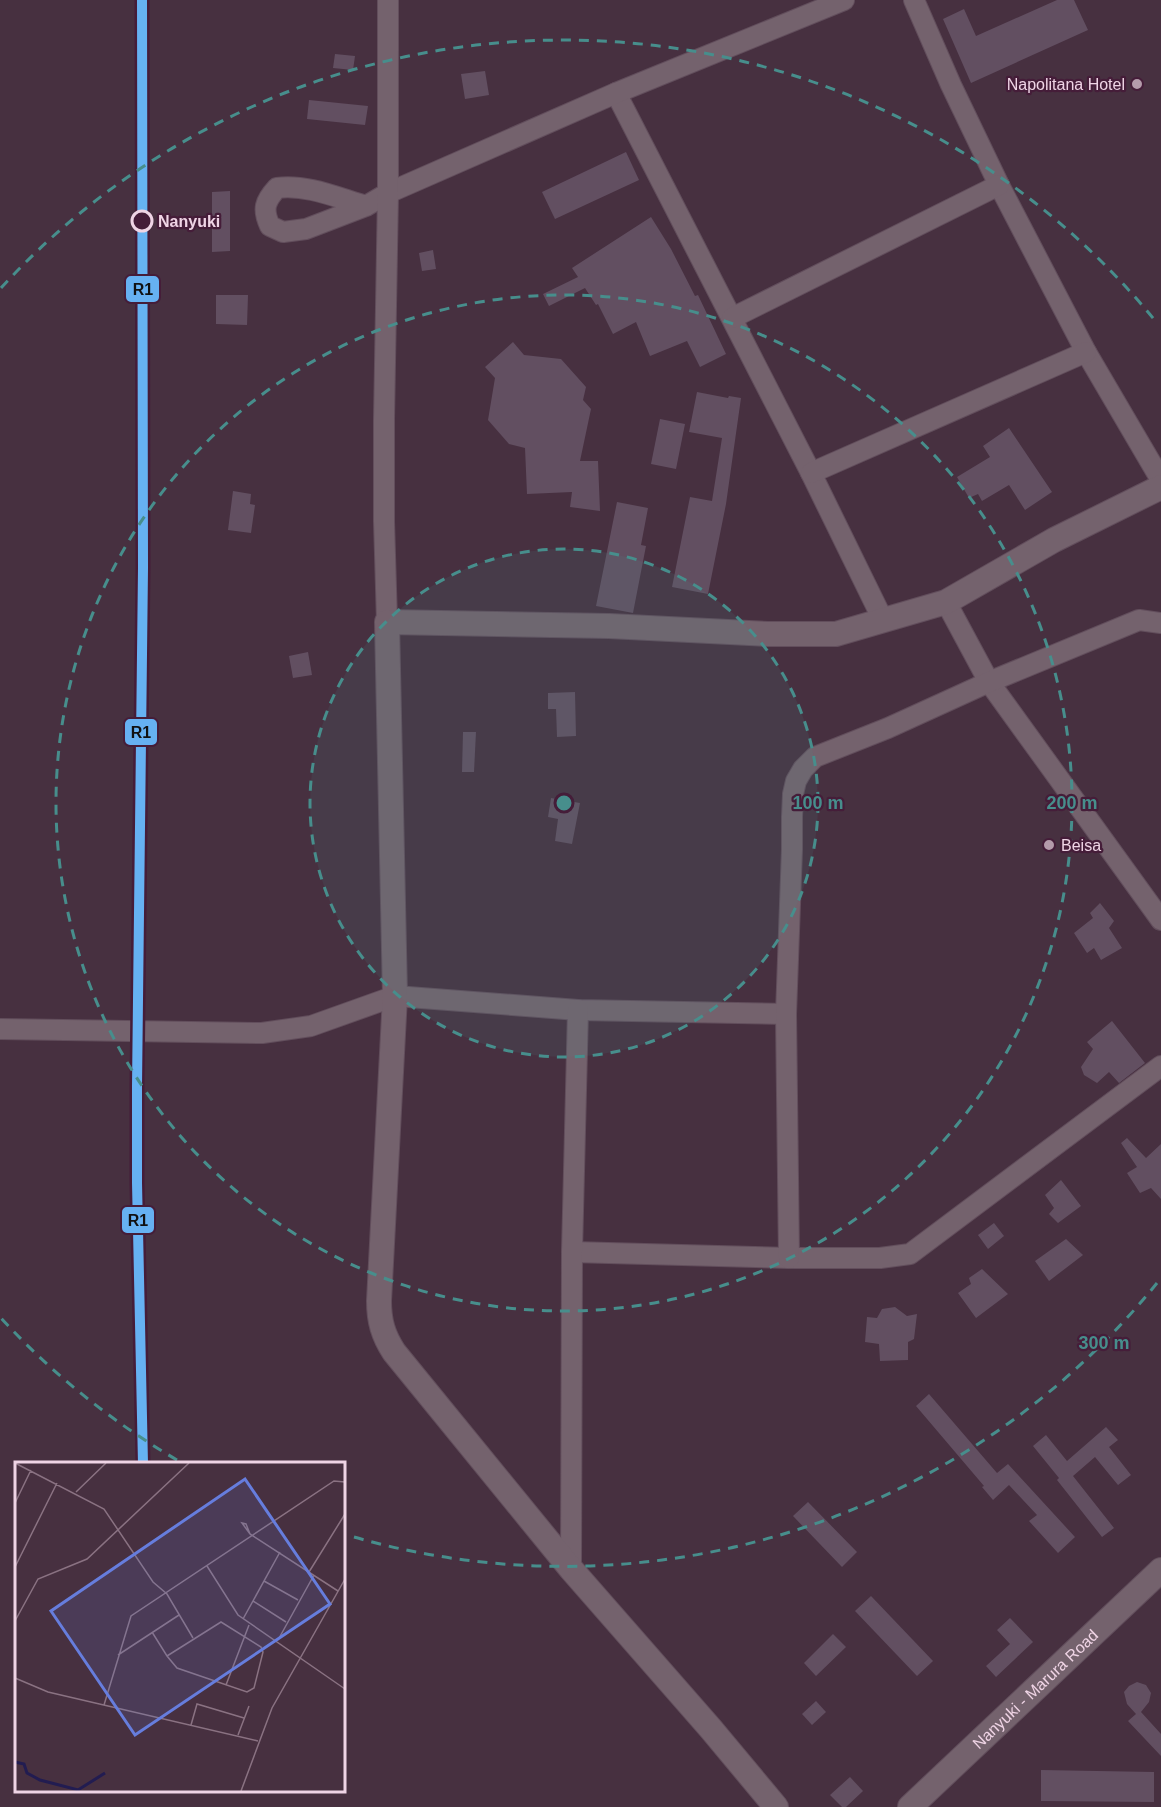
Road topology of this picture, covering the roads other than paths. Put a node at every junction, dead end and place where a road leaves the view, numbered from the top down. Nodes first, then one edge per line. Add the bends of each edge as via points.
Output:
1 (388, 0) edge
2 (844, 0) edge
3 (914, 0) edge
4 (616, 93) junction
5 (999, 185) junction
6 (388, 192) junction
7 (366, 206) dead end
8 (732, 318) junction
9 (1086, 352) junction
10 (811, 473) junction
11 (1161, 480) edge
12 (1161, 487) edge
13 (946, 602) junction
14 (883, 621) junction
15 (387, 622) junction
16 (1161, 623) edge
17 (989, 682) junction
18 (1161, 920) edge
19 (395, 996) junction
20 (578, 1010) junction
21 (786, 1014) junction
22 (0, 1029) edge
23 (1161, 1066) edge
24 (572, 1252) junction
25 (789, 1258) junction
26 (571, 1569) junction
27 (1161, 1570) edge
28 (776, 1807) edge
29 (910, 1807) edge

1 - 6 street
2 - 4 street
3 - 5 street
4 - 6 street
4 - 8 street
5 - 8 street
5 - 9 street
6 - 7 street
6 - 15 street via 384,420
8 - 10 street
9 - 10 street
9 - 11 street
10 - 14 street
12 - 13 street via 1054,540
13 - 14 street
13 - 17 street
14 - 15 street via 836,634
15 - 19 street
16 - 17 street via 1139,620
17 - 18 street
17 - 21 street via 815,757 802,769 793,794
19 - 20 street
19 - 22 street via 311,1026 272,1032
19 - 26 street via 379,1301 385,1338
20 - 21 street
20 - 24 street
21 - 25 street
23 - 25 street via 910,1254 880,1258
24 - 25 street
24 - 26 street
26 - 28 street
27 - 29 street, Nanyuki - Marura Road

